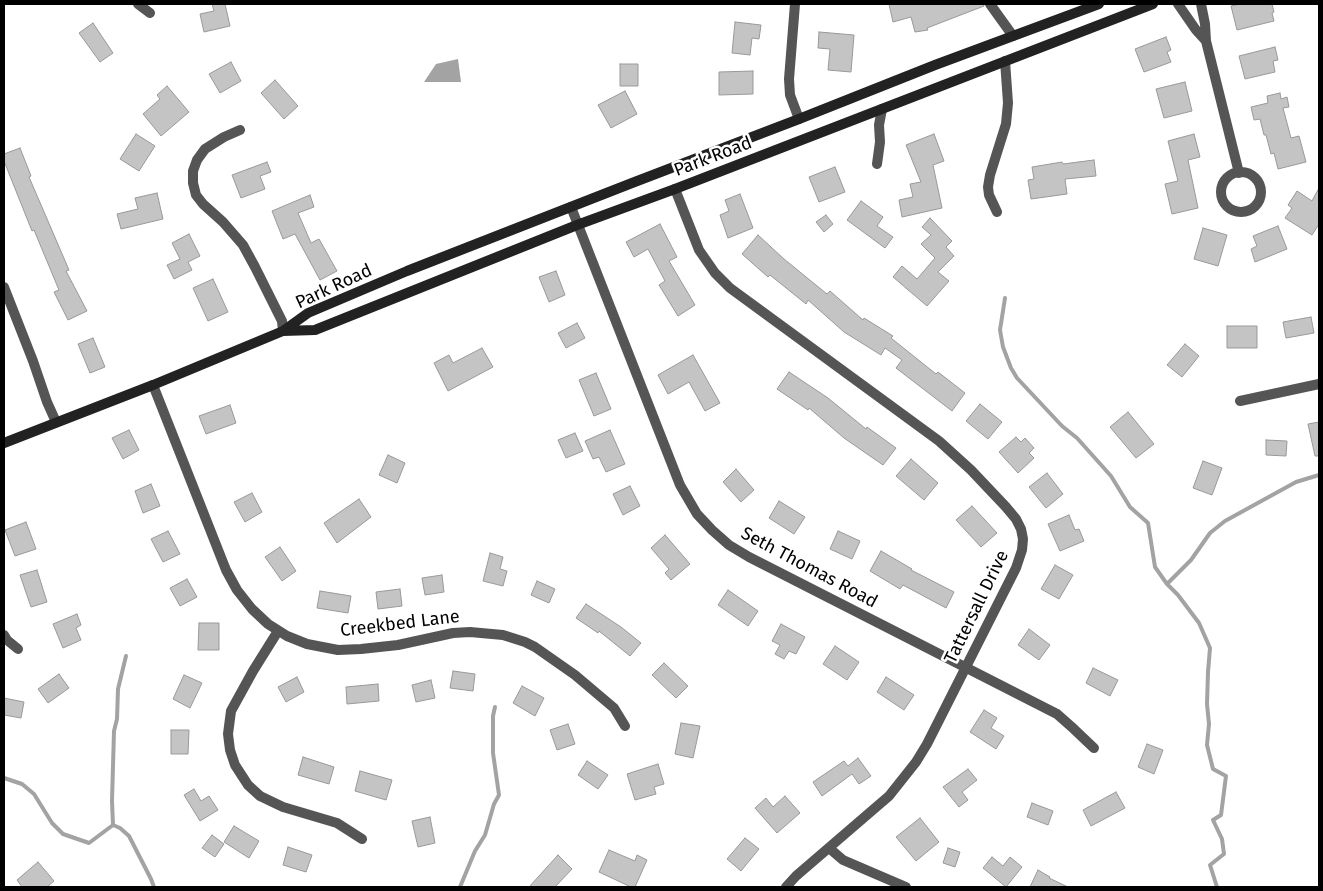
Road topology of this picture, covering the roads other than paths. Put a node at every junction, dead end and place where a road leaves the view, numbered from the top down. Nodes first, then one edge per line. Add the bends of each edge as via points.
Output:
1 (138, 4) edge
2 (796, 4) edge
3 (990, 4) edge
4 (1099, 4) edge
5 (1153, 4) edge
6 (1178, 4) edge
7 (1201, 4) edge
8 (150, 13) dead end
9 (1013, 36) junction
10 (1206, 42) junction
11 (1006, 61) junction
12 (882, 109) junction
13 (799, 119) junction
14 (240, 130) dead end
15 (877, 164) dead end
16 (1239, 172) junction
17 (675, 189) junction
18 (571, 207) junction
19 (997, 212) dead end
20 (577, 225) junction
21 (4, 287) edge
22 (284, 331) junction
23 (1319, 384) edge
24 (153, 385) junction
25 (1240, 401) dead end
26 (56, 422) junction
27 (4, 442) edge
28 (278, 631) junction
29 (4, 635) edge
30 (18, 649) dead end
31 (966, 668) junction
32 (626, 726) dead end
33 (1094, 748) dead end
34 (362, 839) dead end
35 (829, 848) junction
36 (786, 887) edge
37 (906, 887) edge

1 - 8 street
2 - 13 street via 789,79 790,95
3 - 9 street
4 - 9 main road, Park Road
5 - 11 main road, Park Road
6 - 10 street
7 - 10 street
9 - 13 main road, Park Road
10 - 16 street
11 - 12 main road, Park Road
11 - 19 street via 1006,124 988,186
12 - 15 street
12 - 17 main road, Park Road
13 - 18 main road, Park Road
14 - 22 street via 205,149 197,160 193,183 202,204 243,245
16 - 16 street via 1229,176 1221,190 1225,205 1239,213 1254,209 1262,195 1258,180 1252,174
17 - 20 main road, Park Road
17 - 31 street, Tattersall Drive via 699,250 714,273 940,441 1016,519 1023,539 1016,568
18 - 20 street, Seth Thomas Road
18 - 22 main road, Park Road via 308,313
20 - 22 main road, Park Road via 315,330
20 - 31 street, Seth Thomas Road via 680,485 702,519 729,545 749,557
21 - 26 street
22 - 24 main road, Park Road
23 - 25 street
24 - 26 main road, Park Road
24 - 28 street, Creekbed Lane via 226,570 252,608
26 - 27 main road, Park Road
28 - 32 street, Creekbed Lane via 307,644 338,650 398,645 453,633 503,635 535,647 576,675 614,708
28 - 34 street via 231,710 228,734 235,765 260,796 337,824
29 - 30 street
31 - 33 street, Seth Thomas Road via 1057,714
31 - 35 street, Tattersall Drive via 927,744 898,786
35 - 36 street, Tattersall Drive
35 - 37 street via 843,860

